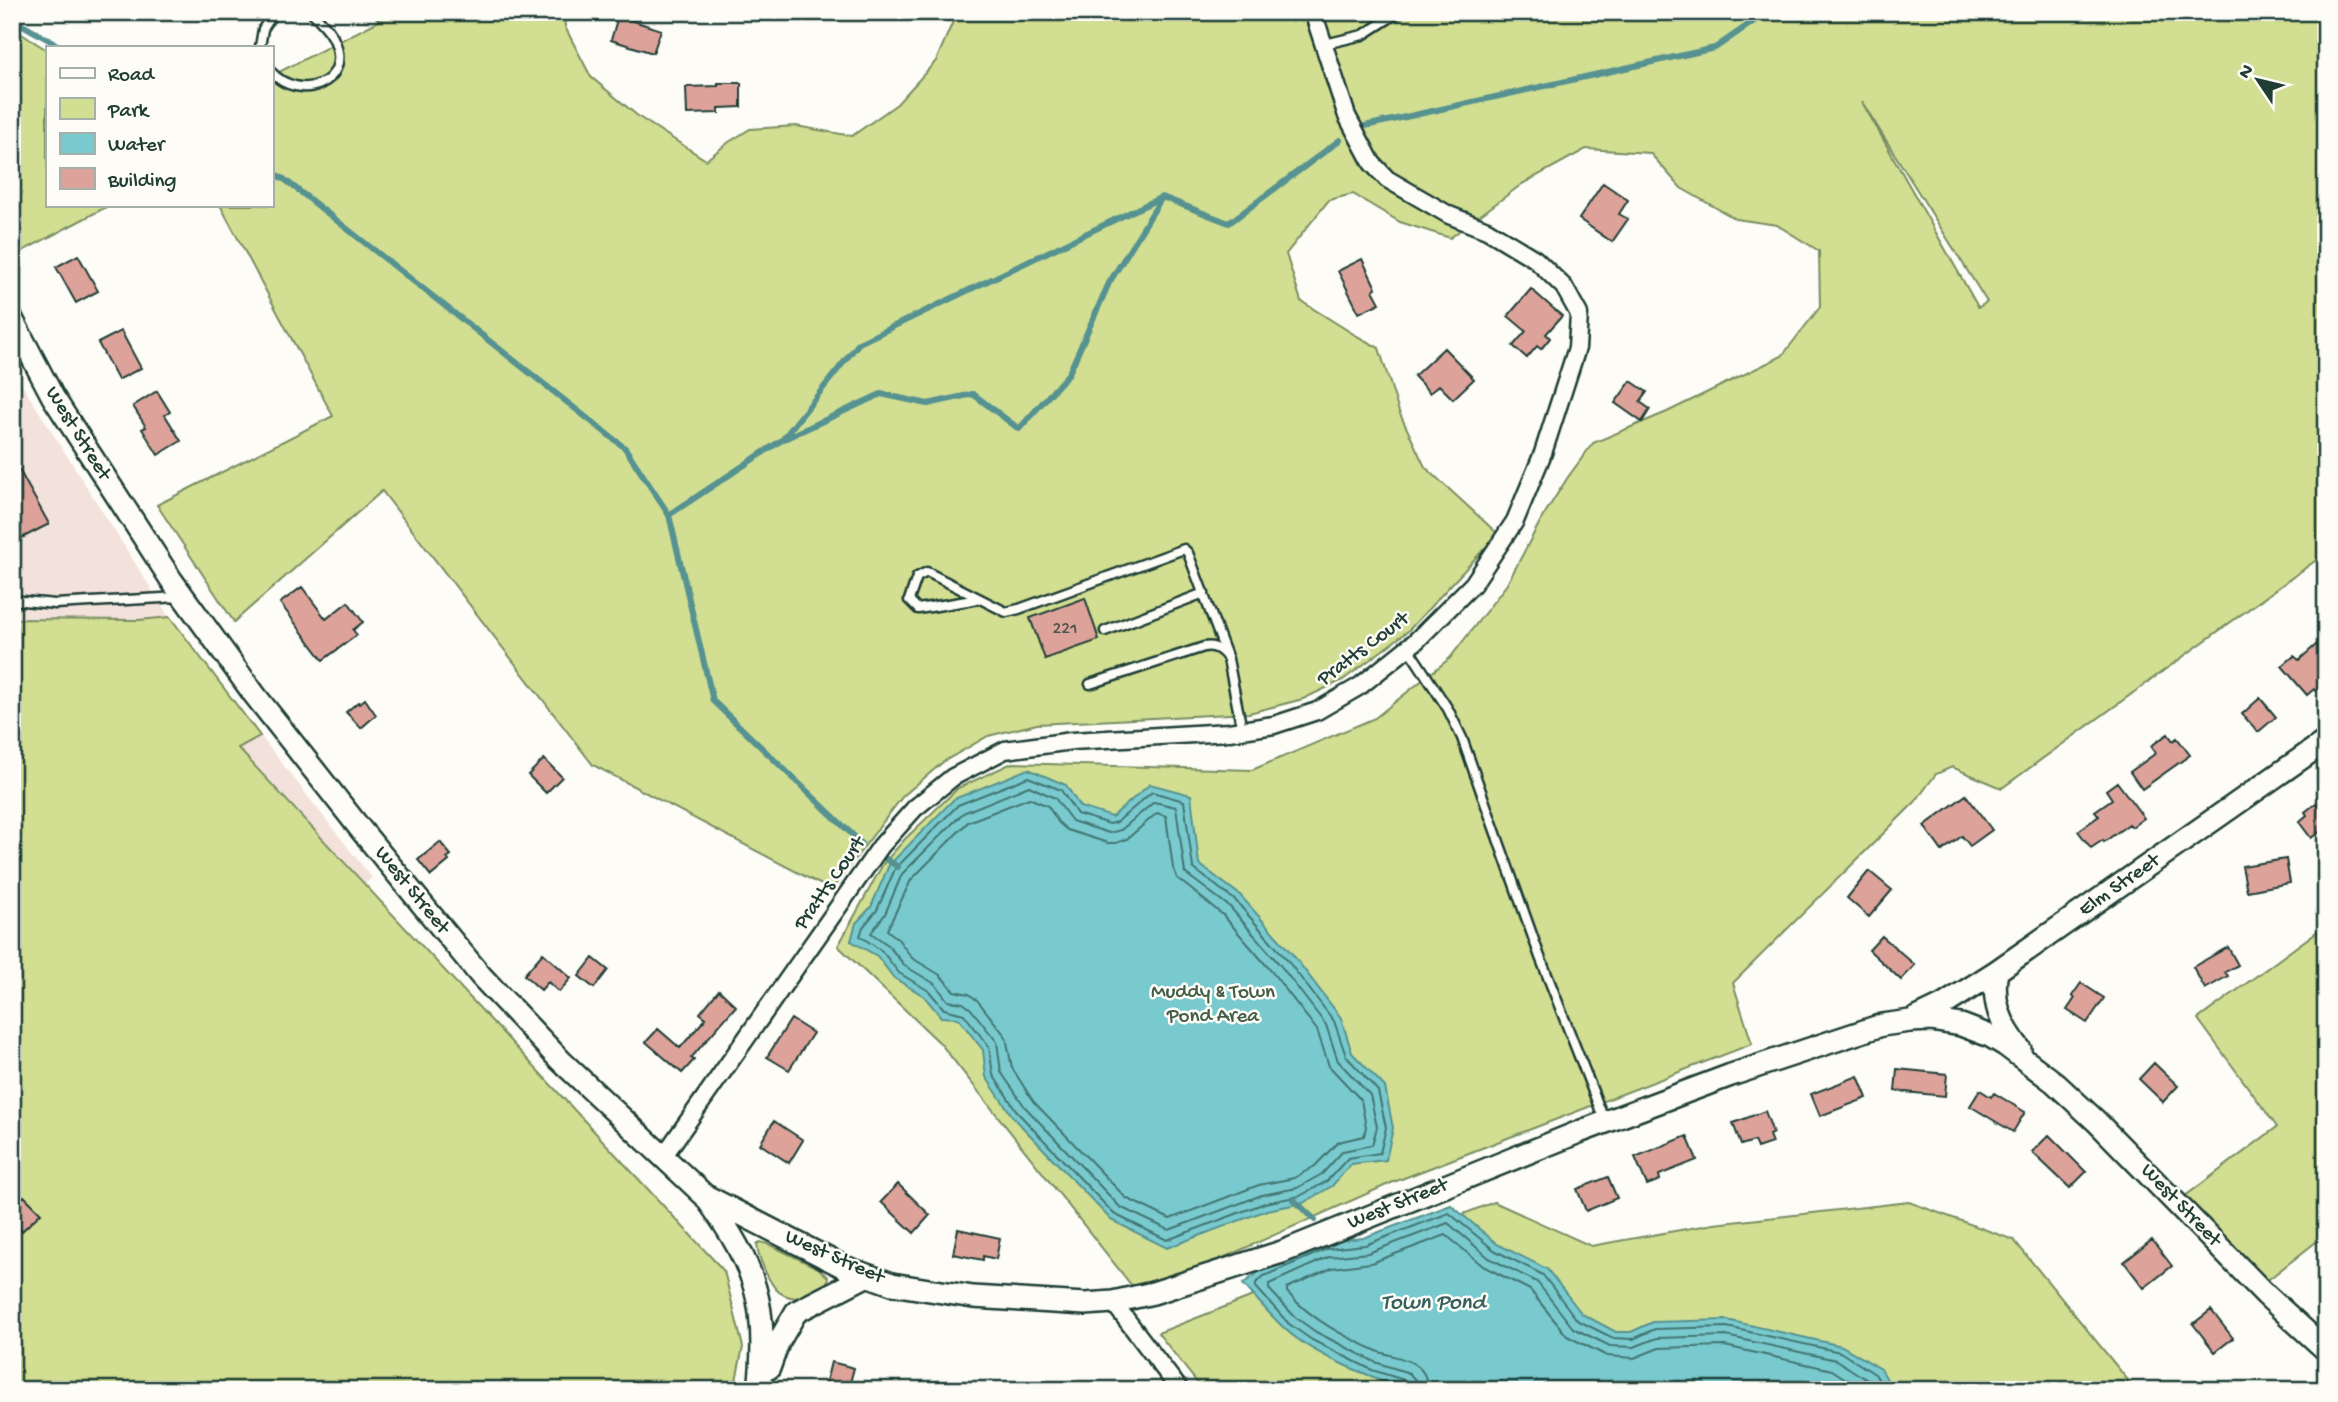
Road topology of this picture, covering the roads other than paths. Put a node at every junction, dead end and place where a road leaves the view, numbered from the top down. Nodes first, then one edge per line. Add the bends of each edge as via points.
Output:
1 (274, 12) edge
2 (312, 12) edge
3 (1313, 12) edge
4 (1399, 12) edge
5 (1325, 44) junction
6 (260, 46) edge
7 (273, 74) edge
8 (12, 319) edge
9 (1204, 593) junction
10 (183, 596) junction
11 (979, 599) junction
12 (12, 600) edge
13 (1105, 631) dead end
14 (1407, 648) junction
15 (1228, 659) junction
16 (1090, 684) dead end
17 (1242, 730) junction
18 (2326, 741) edge
19 (1997, 971) junction
20 (1910, 1021) junction
21 (2032, 1065) junction
22 (1605, 1122) junction
23 (663, 1157) junction
24 (704, 1195) junction
25 (866, 1276) junction
26 (1113, 1302) junction
27 (2326, 1350) edge
28 (760, 1390) edge
29 (1180, 1390) edge

1 - 6 lane via 263,29
2 - 7 lane via 336,43 334,72 309,89 295,88
3 - 5 street, Pratts Court
4 - 5 lane via 1363,36
5 - 14 street, Pratts Court via 1348,116 1372,163 1387,179 1535,260 1564,287 1579,314 1577,348 1515,521 1473,583
8 - 10 street, West Street via 53,397
9 - 11 lane via 1184,549 1019,609 1006,612
9 - 13 lane
9 - 15 lane
10 - 12 lane via 55,604
10 - 23 street, West Street via 312,768 466,958 562,1061
11 - 11 lane via 927,572 917,577 909,600 918,608
14 - 17 street, Pratts Court via 1360,686 1317,711
14 - 22 lane via 1462,738
15 - 16 lane via 1216,648 1205,647
15 - 17 lane
17 - 23 street, Pratts Court via 1005,750 953,777 915,807 881,846
18 - 19 street, Elm Street
19 - 20 street, Elm Street
19 - 21 street, West Street via 1999,1016
20 - 21 street, West Street via 1945,1022 1976,1030
20 - 22 street, West Street via 1806,1049
21 - 27 street, West Street via 2077,1102
22 - 26 street, West Street via 1282,1252 1197,1281
23 - 24 street, West Street
24 - 25 street, West Street
24 - 28 street via 737,1244 754,1284 764,1340
25 - 26 street, West Street via 973,1297
25 - 28 street via 796,1312
26 - 29 street

